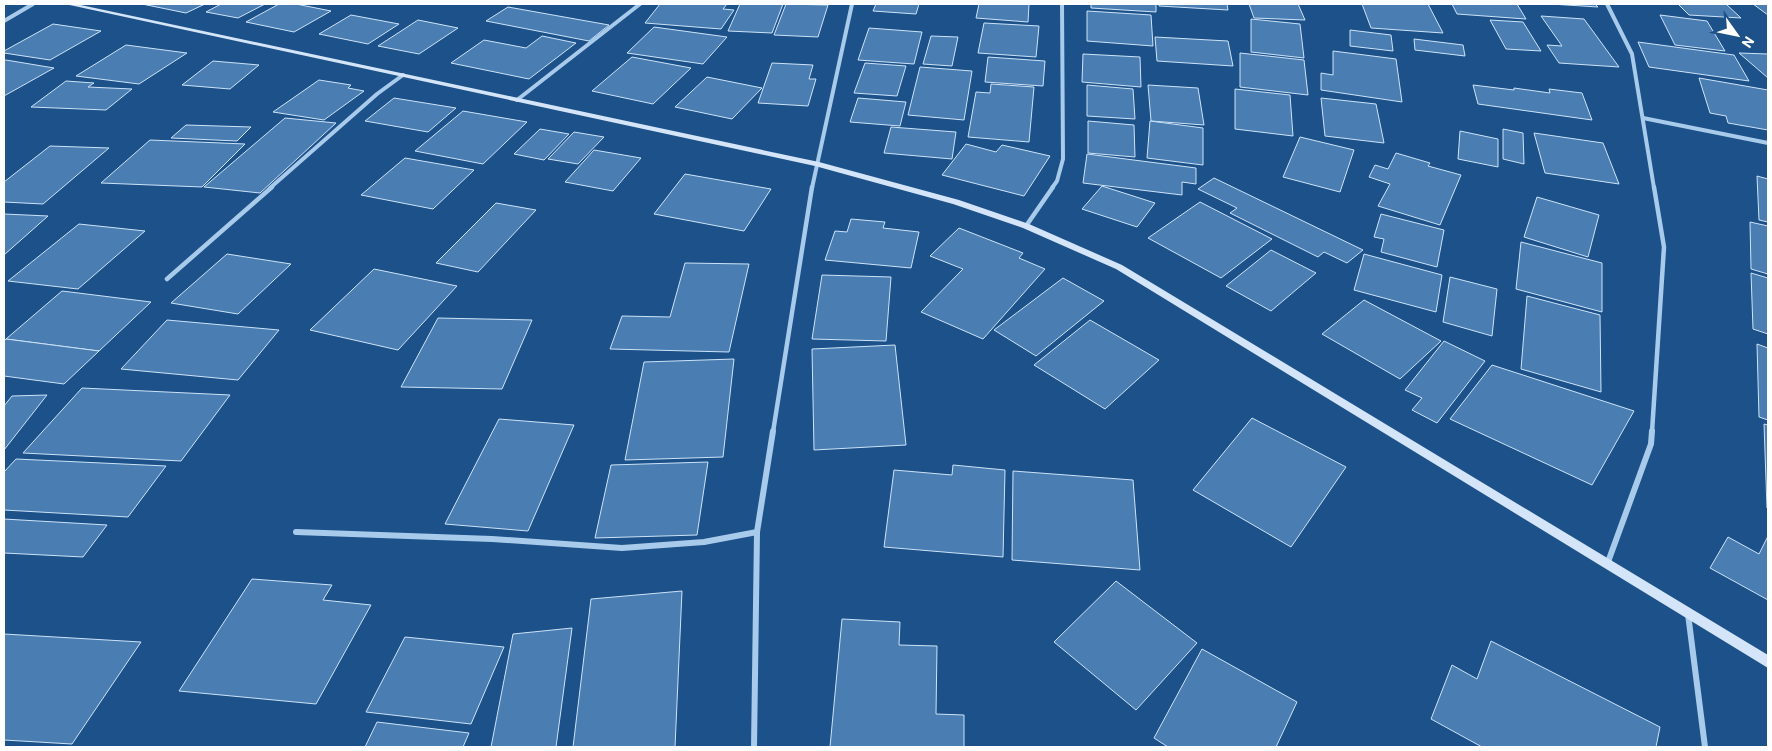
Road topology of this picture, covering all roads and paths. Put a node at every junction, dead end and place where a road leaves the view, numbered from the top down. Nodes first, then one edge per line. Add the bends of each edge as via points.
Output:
1 (33, 4) edge
2 (68, 4) edge
3 (640, 4) edge
4 (852, 4) edge
5 (1062, 4) edge
6 (1607, 4) edge
7 (4, 21) edge
8 (403, 75) junction
9 (517, 100) junction
10 (1643, 118) junction
11 (1768, 143) edge
12 (816, 164) junction
13 (1026, 226) junction
14 (167, 279) dead end
15 (296, 532) dead end
16 (756, 532) junction
17 (1608, 562) junction
18 (1688, 613) junction
19 (1768, 662) edge
20 (754, 747) edge
21 (1705, 747) edge

1 - 7 street
2 - 8 main road
3 - 9 street
4 - 12 street
5 - 13 street via 1063,159 1057,181
6 - 10 street via 1632,54
8 - 9 main road
8 - 14 street via 377,94
9 - 12 main road
10 - 11 street
10 - 17 street via 1664,247 1651,444
12 - 13 main road via 956,202
12 - 16 street
13 - 17 main road via 1119,267
15 - 16 street via 492,539 622,548 704,542
16 - 20 street
17 - 18 main road
18 - 19 main road
18 - 21 street

